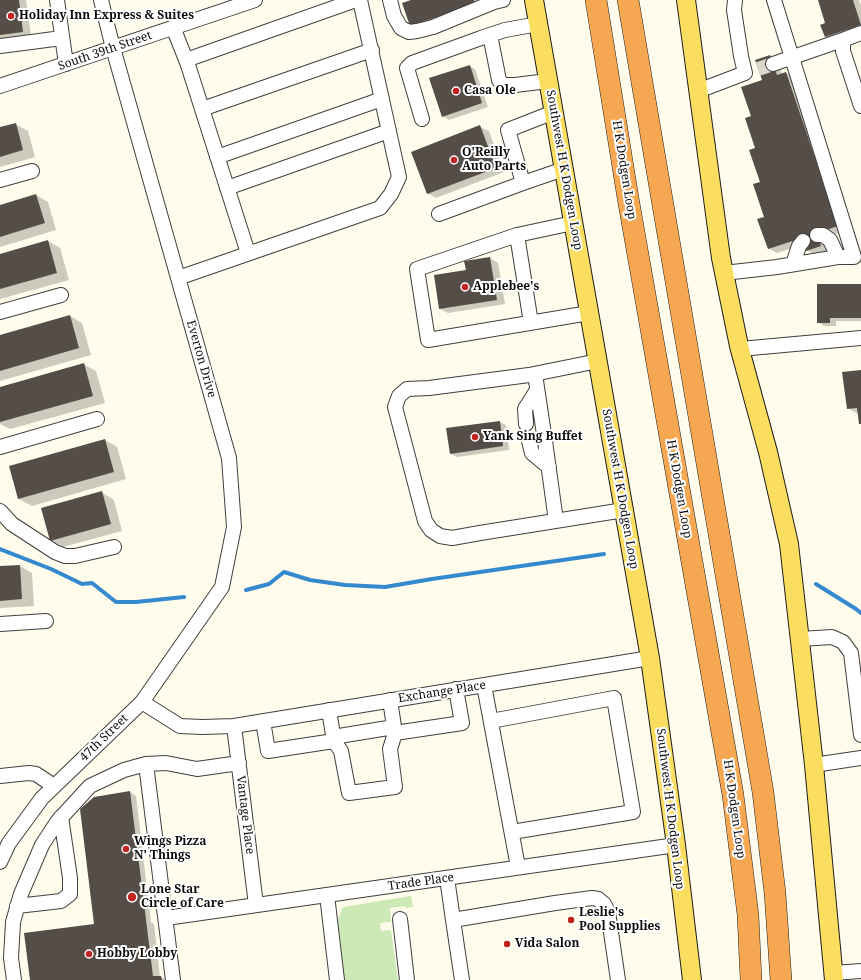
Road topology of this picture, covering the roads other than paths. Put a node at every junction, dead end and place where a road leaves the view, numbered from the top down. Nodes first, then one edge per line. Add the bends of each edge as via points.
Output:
1 (57, 0) edge
2 (101, 0) edge
3 (254, 0) edge
4 (356, 0) edge
5 (360, 0) edge
6 (390, 0) edge
7 (503, 0) edge
8 (534, 0) edge
9 (596, 0) edge
10 (628, 0) edge
11 (686, 0) edge
12 (734, 0) edge
13 (774, 0) edge
14 (538, 24) junction
15 (173, 27) junction
16 (861, 33) edge
17 (490, 35) junction
18 (62, 38) junction
19 (845, 39) junction
20 (0, 46) edge
21 (113, 48) junction
22 (372, 50) junction
23 (791, 57) junction
24 (186, 60) junction
25 (66, 64) junction
26 (773, 64) tunnel mouth
27 (548, 81) junction
28 (0, 86) edge
29 (698, 91) junction
30 (382, 100) junction
31 (861, 106) edge
32 (202, 109) junction
33 (554, 112) junction
34 (422, 119) dead end
35 (389, 131) junction
36 (217, 157) junction
37 (564, 169) junction
38 (32, 171) dead end
39 (0, 180) edge
40 (523, 182) junction
41 (227, 188) junction
42 (439, 214) dead end
43 (573, 223) junction
44 (517, 235) junction
45 (817, 235) dead end
46 (803, 241) dead end
47 (248, 253) junction
48 (857, 256) edge
49 (838, 257) junction
50 (793, 264) junction
51 (724, 273) junction
52 (178, 278) junction
53 (61, 295) dead end
54 (0, 312) edge
55 (589, 313) junction
56 (531, 322) junction
57 (861, 338) edge
58 (740, 349) junction
59 (598, 361) junction
60 (534, 374) junction
61 (537, 390) junction
62 (97, 419) dead end
63 (526, 424) dead end
64 (529, 441) dead end
65 (0, 447) edge
66 (549, 467) junction
67 (624, 510) junction
68 (0, 511) edge
69 (556, 521) junction
70 (114, 547) dead end
71 (46, 621) dead end
72 (0, 624) edge
73 (800, 639) junction
74 (650, 658) junction
75 (484, 685) junction
76 (456, 689) junction
77 (390, 700) junction
78 (142, 702) junction
79 (329, 710) junction
80 (263, 721) junction
81 (491, 721) junction
82 (234, 726) junction
83 (394, 730) junction
84 (861, 735) edge
85 (333, 739) junction
86 (861, 758) edge
87 (239, 763) junction
88 (146, 764) junction
89 (814, 765) junction
90 (0, 776) edge
91 (54, 786) junction
92 (61, 817) junction
93 (512, 832) junction
94 (4, 842) edge
95 (676, 845) junction
96 (0, 862) edge
97 (518, 867) junction
98 (447, 878) junction
99 (326, 895) junction
100 (256, 905) junction
101 (17, 906) junction
102 (166, 918) junction
103 (400, 919) dead end
104 (453, 920) junction
105 (861, 971) edge
106 (833, 977) edge
107 (14, 980) edge
108 (173, 980) edge
109 (337, 980) edge
110 (407, 980) edge
111 (462, 980) edge
112 (618, 980) edge
113 (692, 980) edge
114 (751, 980) edge
115 (781, 980) edge

1 - 18 street
2 - 21 street, Everton Drive
3 - 15 street, South 39th Street
4 - 24 street
5 - 22 street
6 - 7 street via 394,16 401,28 409,32 432,28
8 - 14 main road, Southwest H K Dodgen Loop
9 - 114 highway, H K Dodgen Loop via 628,198 733,795 748,915
10 - 115 highway via 763,792 775,893
11 - 29 main road
12 - 29 street via 741,56 752,71
13 - 23 street
14 - 17 street
14 - 27 main road, Southwest H K Dodgen Loop
15 - 21 street, South 39th Street
15 - 24 street
16 - 19 street
17 - 27 street via 502,84
17 - 34 street via 412,63 407,68
18 - 20 street
18 - 25 street
19 - 23 street
19 - 31 street via 842,44 843,51
21 - 25 street, South 39th Street
21 - 52 street, Everton Drive
22 - 30 street
22 - 32 street
23 - 26 street
23 - 48 street
24 - 32 street
25 - 28 street, South 39th Street
27 - 33 main road, Southwest H K Dodgen Loop
29 - 51 main road
30 - 35 street
30 - 36 street
32 - 36 street
33 - 37 main road, Southwest H K Dodgen Loop
33 - 40 street via 508,130
35 - 41 street
35 - 47 street via 399,177 391,194 380,208
36 - 41 street
37 - 40 street
37 - 43 main road, Southwest H K Dodgen Loop
38 - 39 street
40 - 42 street
41 - 47 street
43 - 44 street
43 - 55 main road, Southwest H K Dodgen Loop
44 - 56 street
44 - 56 street via 416,269 428,340
45 - 49 street via 823,235 830,240
46 - 50 street
47 - 52 street
48 - 49 street
49 - 50 street
50 - 51 street
51 - 58 main road
52 - 78 street, Everton Drive via 229,458 234,527 222,587
53 - 54 street
55 - 56 street
55 - 59 main road, Southwest H K Dodgen Loop
57 - 58 street
58 - 73 main road via 768,452 789,544
59 - 60 street
59 - 67 main road, Southwest H K Dodgen Loop
60 - 61 street
60 - 69 street via 429,388 407,388 399,396 395,407 425,521 431,530 440,536 452,538
61 - 63 street via 525,409
61 - 66 street
62 - 65 street
64 - 66 street via 532,452
66 - 69 street
67 - 69 street
67 - 74 main road, Southwest H K Dodgen Loop
68 - 70 street via 12,524 64,556
71 - 72 street
73 - 84 street via 832,637 843,642 851,653
73 - 89 main road
74 - 75 street, Exchange Place
74 - 95 main road, Southwest H K Dodgen Loop
75 - 76 street, Exchange Place
75 - 81 street
76 - 77 street, Exchange Place
76 - 83 street via 462,723
77 - 79 street, Exchange Place
77 - 83 street
78 - 82 street via 180,726
78 - 91 street, 47th Street
79 - 80 street, Exchange Place
79 - 85 street
80 - 82 street, Exchange Place
80 - 85 street via 268,751
81 - 93 street
81 - 93 street via 614,698 633,812
82 - 87 street, Vantage Place
83 - 85 street
83 - 85 street via 390,749 395,787 349,793 341,751
86 - 89 street
87 - 88 street via 197,769 166,763
87 - 100 street, Vantage Place
88 - 92 street via 124,770 90,786
88 - 102 street
89 - 106 main road
90 - 91 street via 36,774
91 - 94 street, 47th Street
92 - 101 street via 42,845
92 - 101 street via 70,894 61,901
93 - 97 street
94 - 96 street, 47th Street
95 - 97 street, Trade Place
95 - 113 main road, Southwest H K Dodgen Loop
97 - 98 street, Trade Place
98 - 99 street, Trade Place
98 - 104 street
99 - 100 street, Trade Place
99 - 109 street
100 - 102 street, Trade Place
101 - 107 street via 12,922 11,958
102 - 108 street
103 - 110 street
104 - 111 street
104 - 112 street via 555,903 598,899 608,912
105 - 106 street

